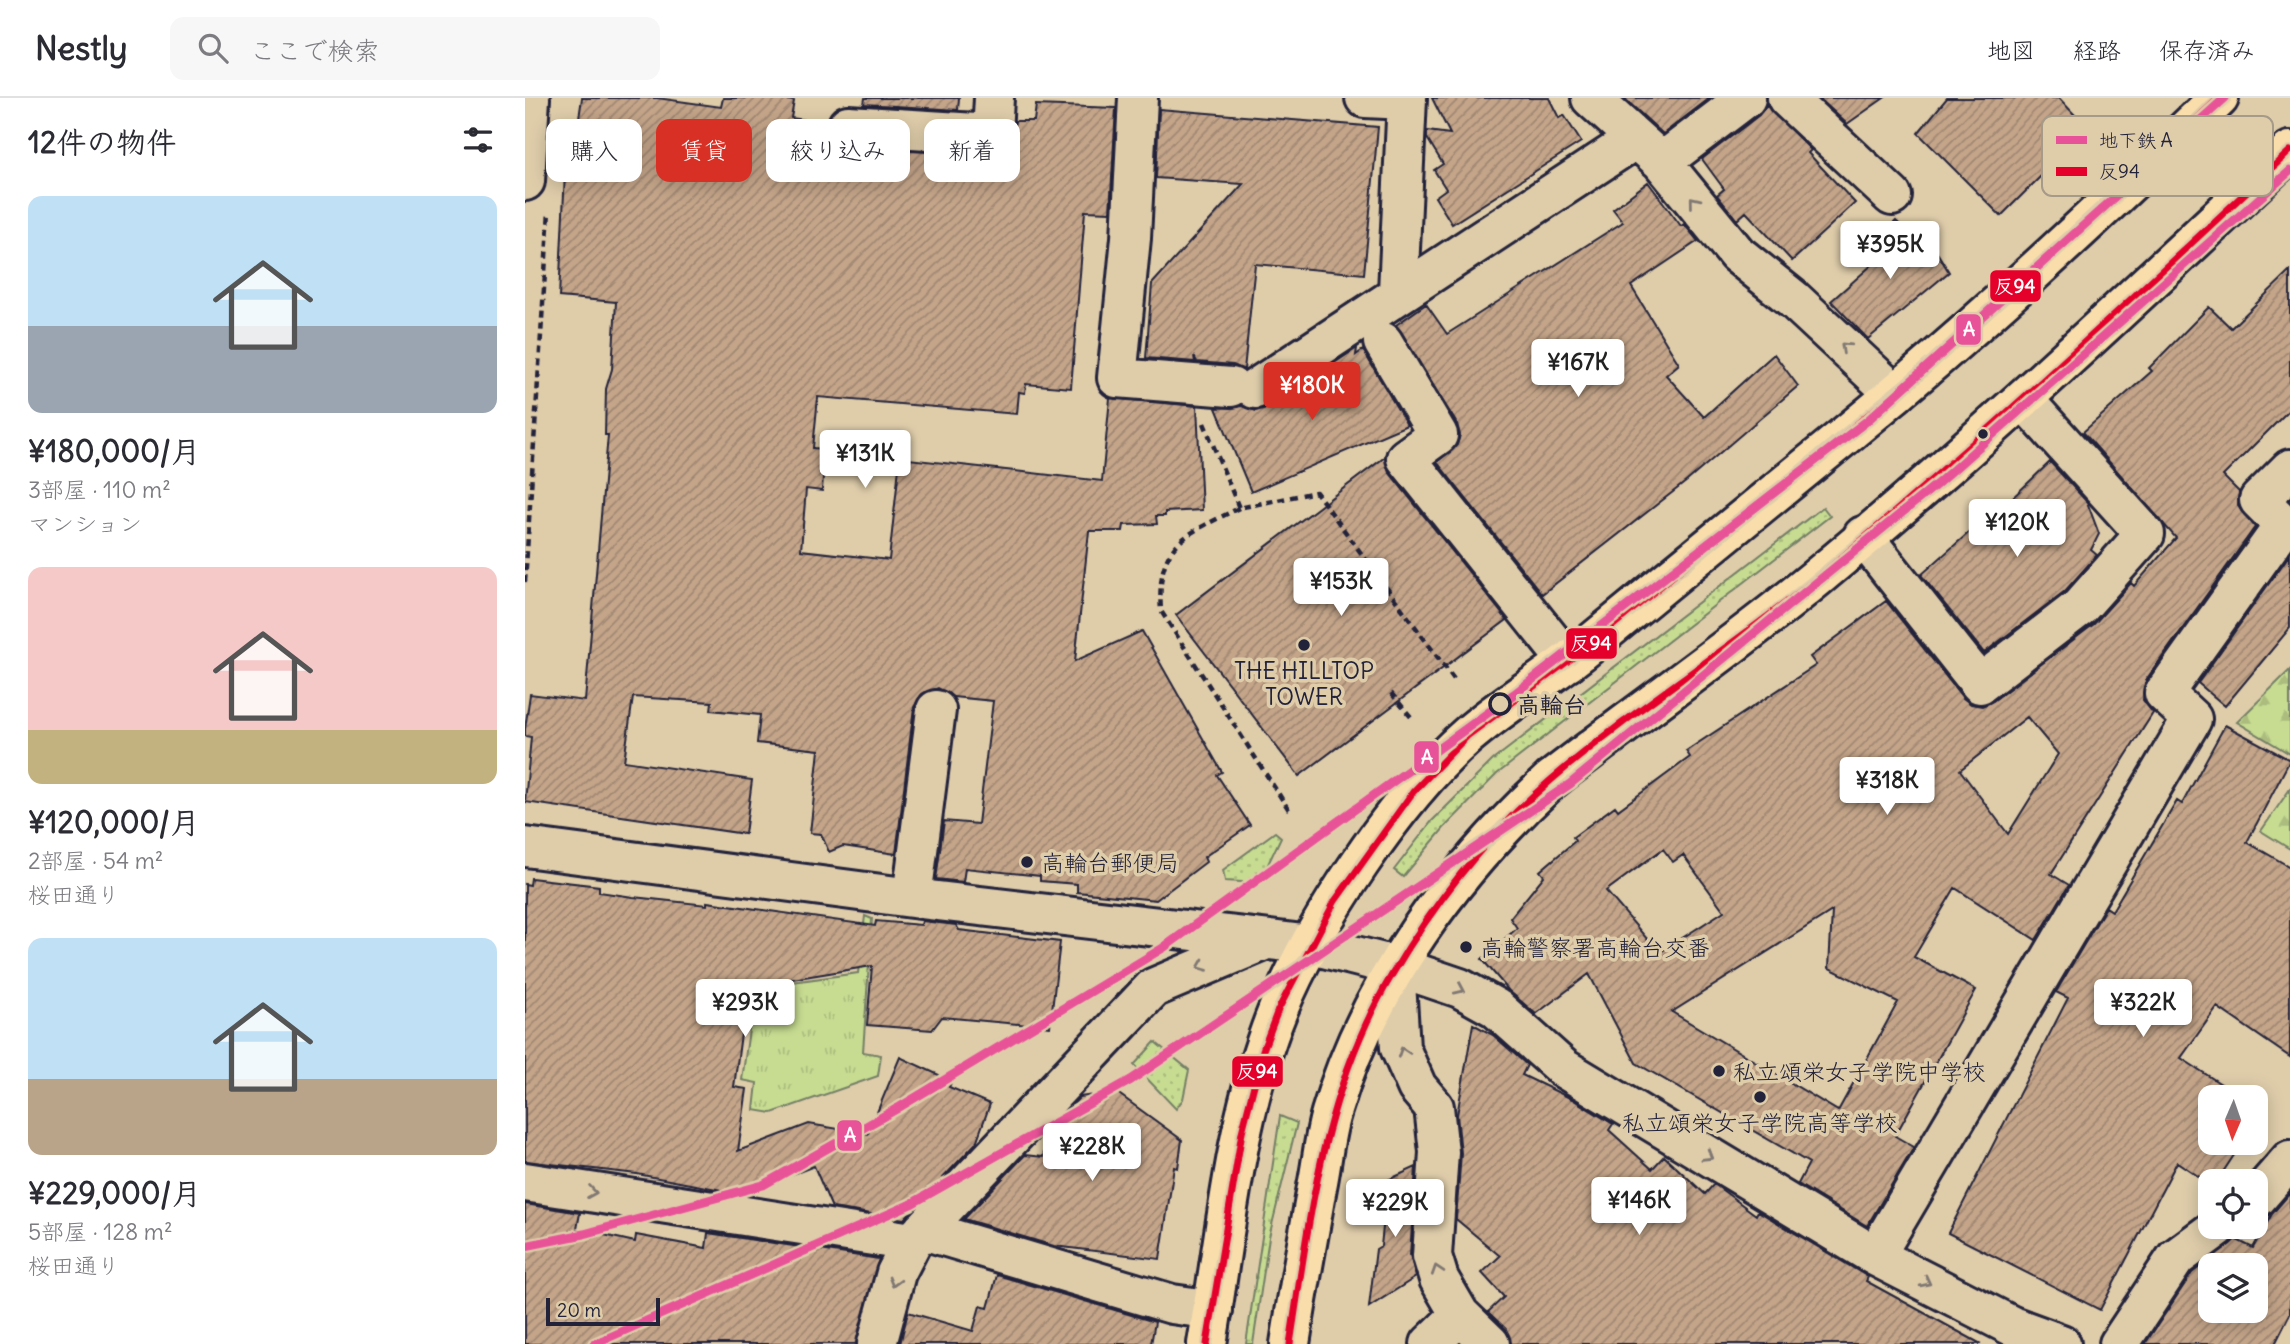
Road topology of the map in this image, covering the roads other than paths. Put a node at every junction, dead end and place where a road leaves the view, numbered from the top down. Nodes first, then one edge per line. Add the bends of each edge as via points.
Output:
1 (530, 98) edge
2 (994, 98) edge
3 (1138, 98) edge
4 (1365, 98) edge
5 (1591, 98) edge
6 (1746, 98) edge
7 (1787, 98) edge
8 (2219, 98) edge
9 (1407, 99) edge
10 (2200, 116) edge
11 (910, 129) edge
12 (2290, 150) edge
13 (1648, 151) junction
14 (2273, 166) edge
15 (537, 195) edge
16 (1892, 196) dead end
17 (2117, 196) edge
18 (2241, 196) edge
19 (1398, 292) junction
20 (1383, 342) dead end
21 (1895, 394) junction
22 (2024, 398) junction
23 (2290, 469) edge
24 (1863, 536) junction
25 (1568, 662) junction
26 (936, 710) dead end
27 (525, 847) edge
28 (912, 898) junction
29 (1266, 940) junction
30 (1312, 945) junction
31 (1395, 966) junction
32 (2290, 1160) edge
33 (525, 1182) edge
34 (2268, 1185) edge
35 (918, 1236) junction
36 (2202, 1239) edge
37 (1875, 1256) junction
38 (1460, 1315) junction
39 (1210, 1327) edge
40 (2006, 1335) edge
41 (877, 1344) edge
42 (1290, 1344) edge
43 (1430, 1344) edge
44 (1490, 1344) edge
45 (2061, 1344) edge
46 (2119, 1344) edge

1 - 15 street
2 - 11 street via 992,134
3 - 19 street via 1131,239 1117,378 1243,388
4 - 9 street
5 - 13 street
6 - 13 street
7 - 16 street
8 - 10 highway
9 - 19 street
12 - 14 highway
13 - 19 street
21 -> 13 street via 1737,254
17 - 21 highway via 2035,274
18 - 22 highway
20 - 25 street via 1438,435 1406,458
21 - 25 highway
22 - 24 highway
22 - 24 street via 2144,534 2080,607 1980,684
23 - 37 street via 2259,500 2284,525 2164,693 2192,719
24 - 31 highway via 1820,575 1551,780 1476,857
25 - 30 highway via 1467,736 1413,791 1356,871
26 - 28 street
27 - 28 street
28 - 29 street
29 - 30 street
29 -> 35 street via 1153,988
30 - 31 street
30 - 39 highway via 1279,1007 1250,1088
31 -> 37 street via 1460,988 1496,1008 1563,1068
38 -> 31 street via 1439,1279 1432,1256 1439,1152 1434,1107 1417,1087 1400,1048
31 - 42 highway via 1360,1036 1331,1115
32 - 34 street
33 -> 35 street
35 - 39 street via 1171,1304
35 -> 41 street via 896,1273
36 - 46 street via 2176,1258
37 -> 40 street
38 - 43 street
38 - 44 street
40 - 45 street

